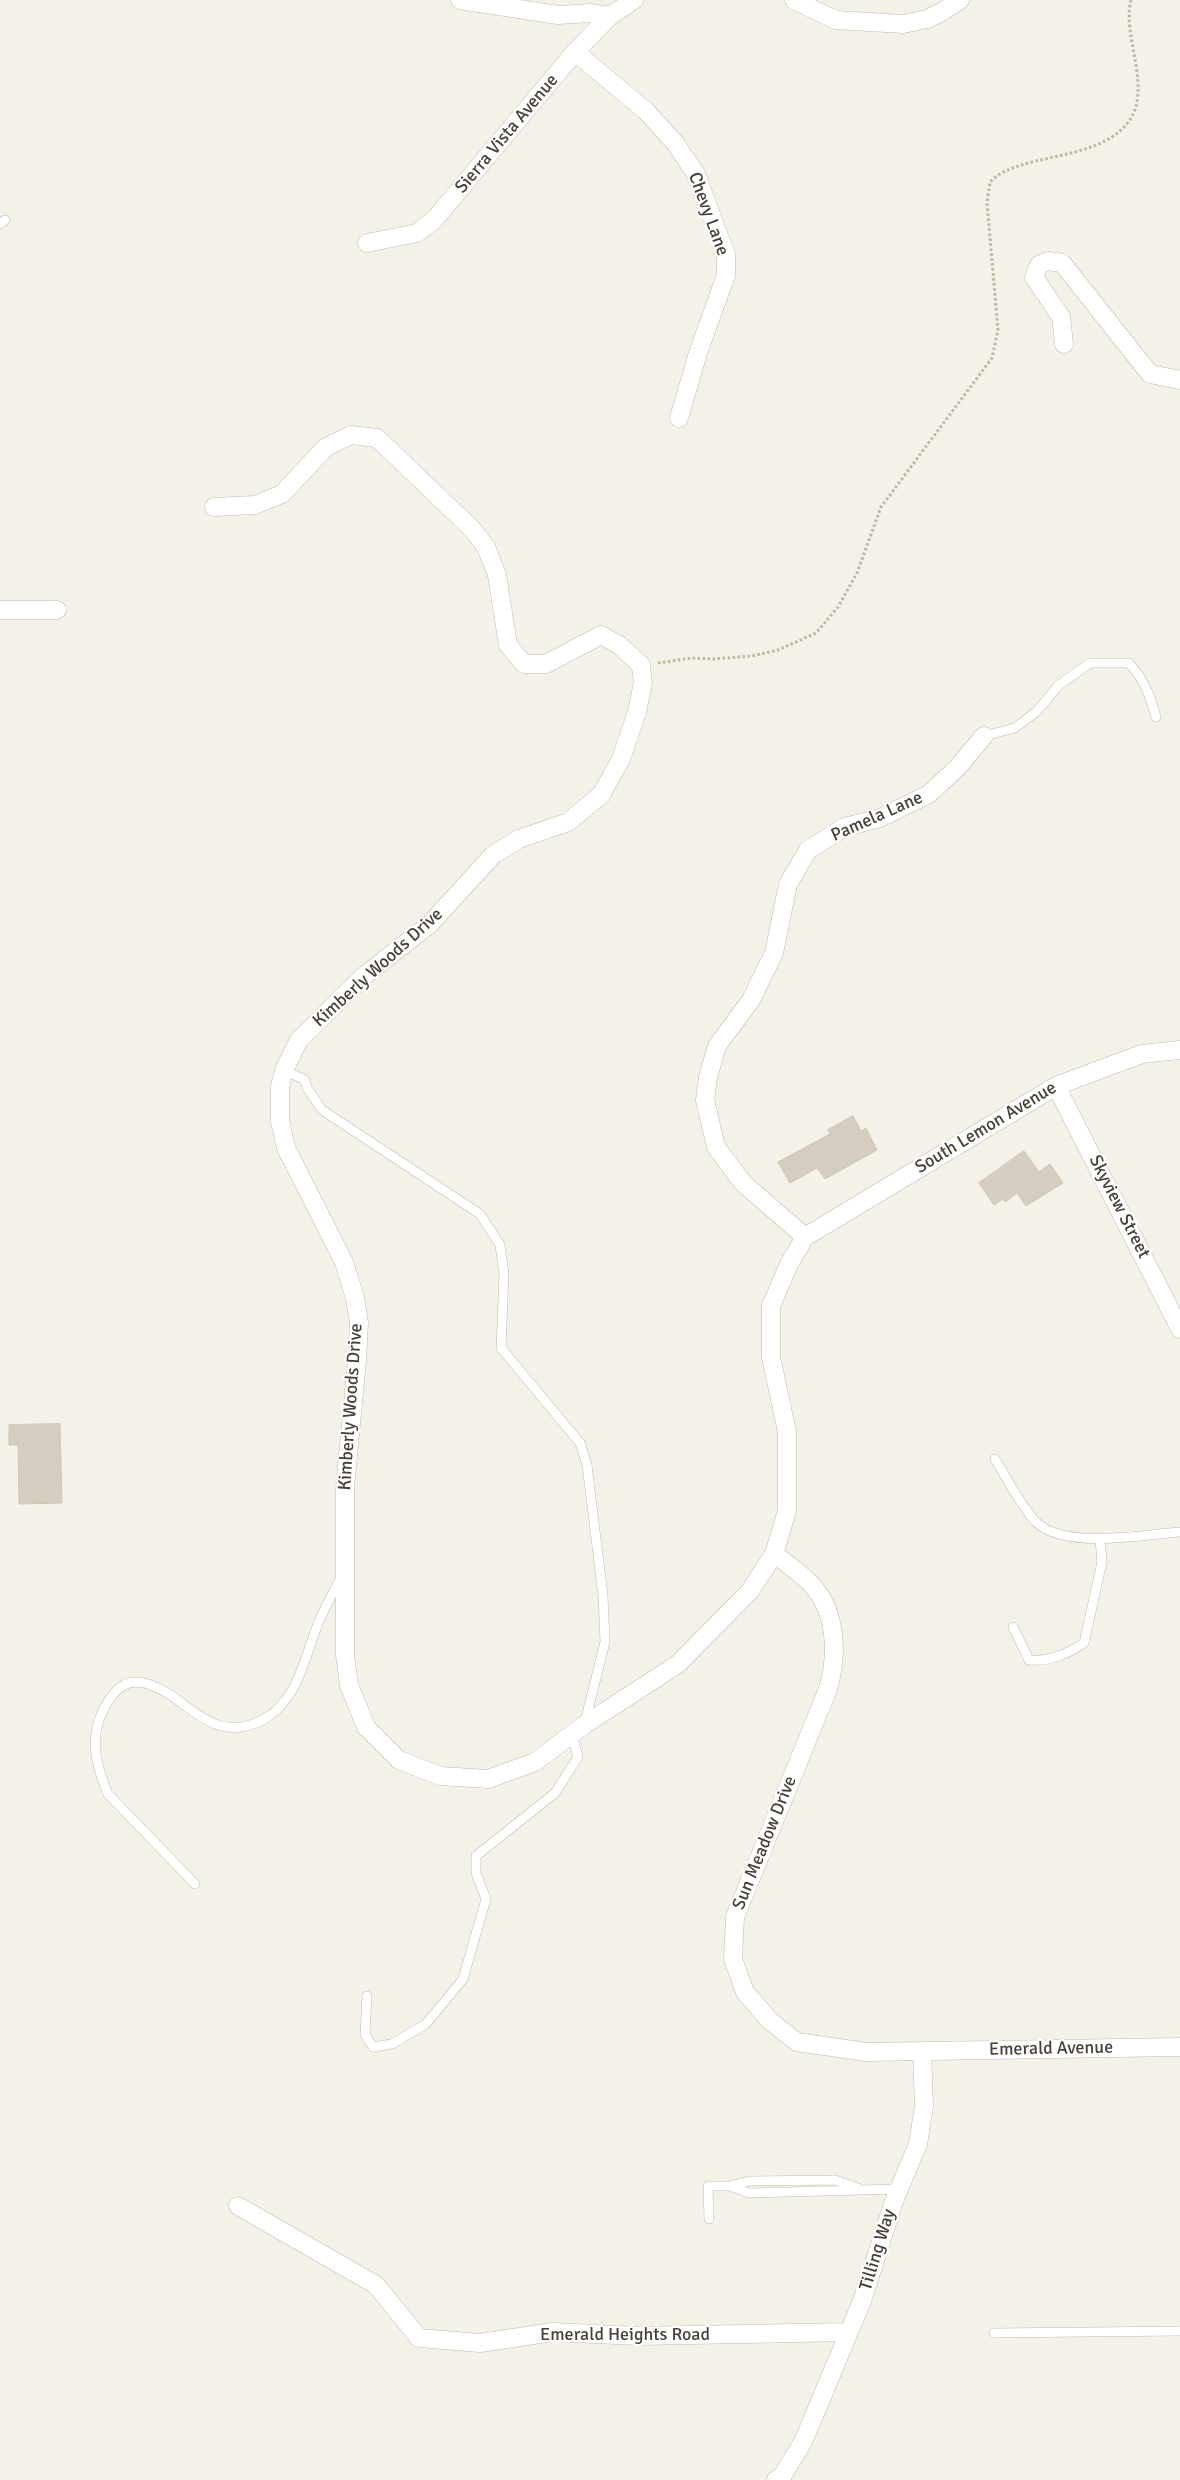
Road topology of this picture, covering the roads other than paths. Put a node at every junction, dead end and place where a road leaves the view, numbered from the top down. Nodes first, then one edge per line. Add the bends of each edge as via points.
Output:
1 (460, 0) edge
2 (634, 0) edge
3 (794, 0) edge
4 (960, 0) edge
5 (610, 16) junction
6 (575, 52) junction
7 (367, 244) dead end
8 (1064, 344) dead end
9 (1180, 380) edge
10 (679, 418) dead end
11 (214, 507) dead end
12 (0, 610) edge
13 (57, 610) dead end
14 (1156, 716) dead end
15 (984, 736) joint
16 (1180, 1050) edge
17 (284, 1070) junction
18 (1056, 1086) junction
19 (805, 1237) junction
20 (1180, 1329) edge
21 (995, 1459) dead end
22 (1180, 1532) edge
23 (1100, 1539) junction
24 (774, 1554) junction
25 (344, 1571) junction
26 (1013, 1627) dead end
27 (578, 1730) junction
28 (195, 1884) dead end
29 (367, 1996) dead end
30 (1180, 2047) edge
31 (922, 2052) junction
32 (899, 2189) junction
33 (238, 2206) dead end
34 (709, 2218) dead end
35 (1180, 2331) edge
36 (849, 2332) junction
37 (994, 2333) dead end
38 (776, 2480) edge

1 - 5 street via 558,14
2 - 5 street, Sierra Vista Avenue
3 - 4 street via 836,20 903,24 927,19
5 - 6 street, Sierra Vista Avenue
6 - 7 street, Sierra Vista Avenue via 434,220 417,233
6 - 10 street, Chevy Lane via 646,111 675,143 696,174 726,255 726,275
8 - 9 street via 1061,317 1034,277 1038,265 1048,261 1062,263 1150,374
11 - 17 street, Kimberly Woods Drive via 255,505 282,494 326,447 350,435 377,438 472,529 486,547 497,575 508,645 524,664 546,664 601,635 619,644 640,665 643,683 621,759 601,795 568,822 519,839 493,855 430,924 364,976 299,1040
12 - 13 street
14 - 15 lane via 1142,677 1129,663 1090,663 1059,685 1037,711 1015,728
15 - 19 street, Pamela Lane via 929,794 880,818 845,827 808,850 788,884 774,953 751,1000 717,1046 705,1100 716,1147 743,1183
16 - 18 street, South Lemon Avenue via 1142,1054
17 - 25 street, Kimberly Woods Drive via 278,1104 283,1138 344,1262 355,1298 358,1323 345,1488
17 - 27 lane via 305,1080 322,1110 480,1214 500,1244 504,1274 501,1348 580,1443 587,1465 603,1596 605,1642
18 - 19 street, South Lemon Avenue
18 - 20 street, Skyview Street
19 - 24 street, Kimberly Woods Drive via 771,1306 771,1357 787,1432 788,1471 787,1511
21 - 23 lane via 1035,1521 1050,1532
22 - 23 lane
23 - 26 lane via 1102,1562 1084,1643 1066,1654 1042,1661 1029,1660
24 - 27 street, Kimberly Woods Drive via 750,1591 678,1664
24 - 31 street, Sun Meadow Drive via 811,1584 819,1597 831,1626 834,1657 828,1689 735,1917 733,1959 745,1992 770,2021 797,2042 866,2052
25 - 27 street, Kimberly Woods Drive via 345,1655 349,1685 366,1727 399,1760 440,1776 488,1779 535,1762
25 - 28 lane via 320,1618 295,1686 267,1718 239,1726 217,1725 193,1713 166,1693 137,1682 114,1692 100,1713 94,1743 108,1794
27 - 29 lane via 578,1757 554,1793 476,1856 476,1873 486,1899 463,1979 426,2024 392,2044 373,2047 365,2036
30 - 31 street, Emerald Avenue
31 - 32 street, Tilling Way via 924,2106 918,2144
32 - 34 lane via 858,2188 835,2180 749,2181 730,2186 708,2186
32 - 36 street, Tilling Way
33 - 36 street, Emerald Heights Road via 376,2285 420,2338 480,2343 553,2332 638,2336
35 - 37 lane
36 - 38 street, Tilling Way via 803,2442 782,2476

